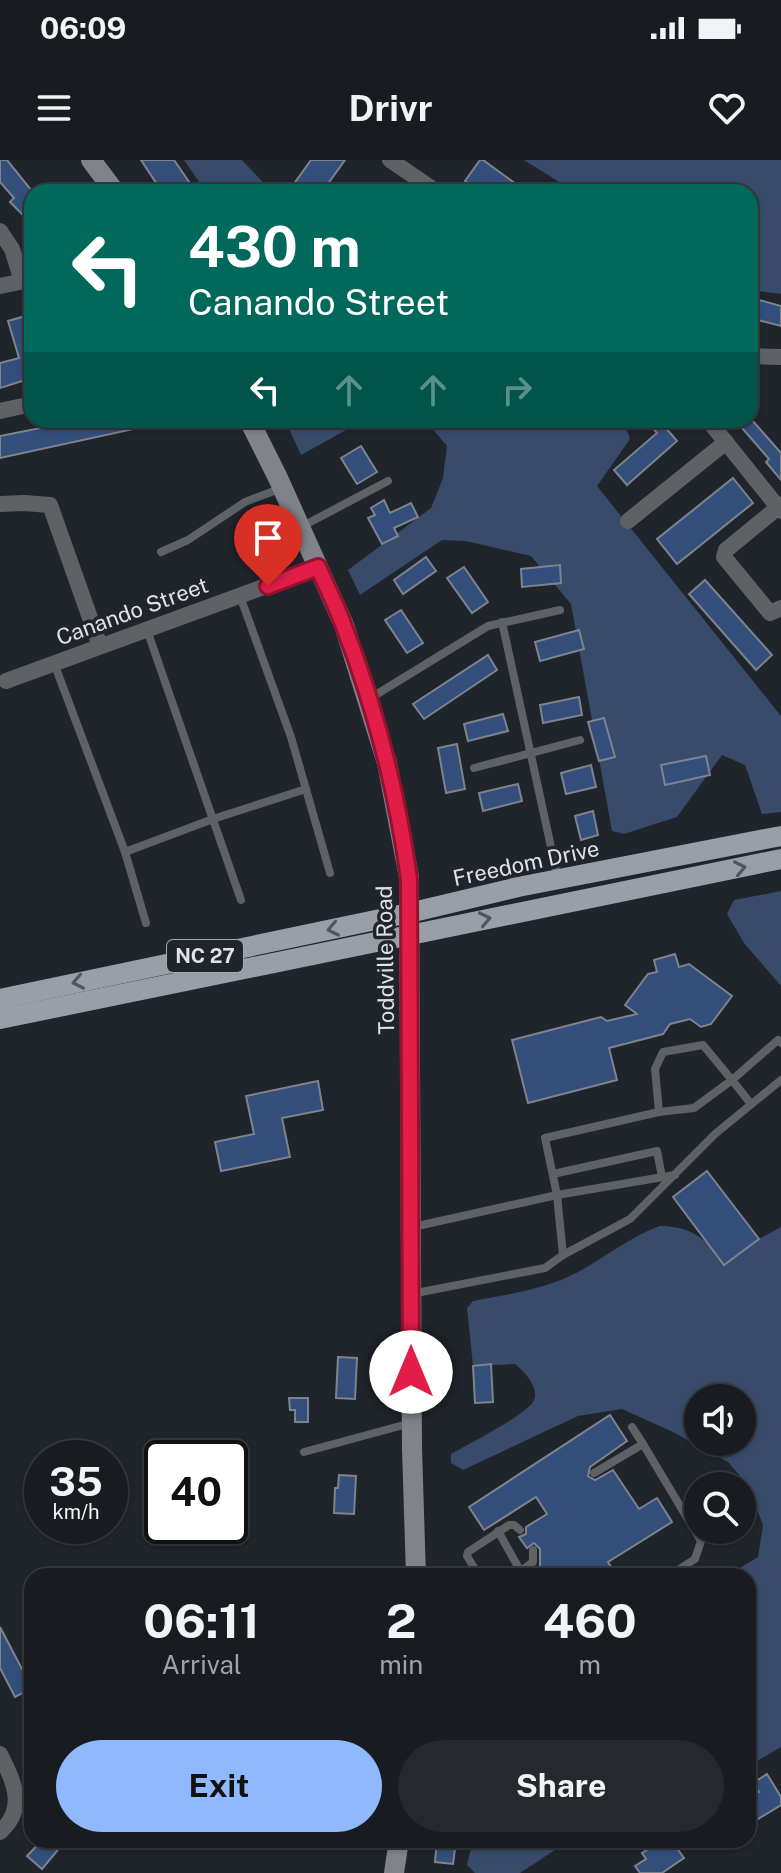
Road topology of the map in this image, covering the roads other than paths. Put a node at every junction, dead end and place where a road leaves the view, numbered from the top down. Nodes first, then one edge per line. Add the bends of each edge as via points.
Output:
1 (91, 160) edge
2 (390, 160) edge
3 (109, 184) edge
4 (425, 184) edge
5 (0, 231) edge
6 (24, 274) edge
7 (24, 281) edge
8 (0, 286) edge
9 (758, 356) edge
10 (781, 357) edge
11 (24, 406) edge
12 (0, 411) edge
13 (253, 428) edge
14 (715, 428) edge
15 (726, 442) junction
16 (388, 481) dead end
17 (283, 487) junction
18 (0, 504) edge
19 (780, 508) edge
20 (628, 521) dead end
21 (301, 527) junction
22 (161, 552) dead end
23 (318, 567) junction
24 (240, 596) junction
25 (781, 608) edge
26 (560, 610) dead end
27 (502, 622) junction
28 (147, 630) junction
29 (100, 646) junction
30 (54, 663) junction
31 (6, 681) dead end
32 (369, 699) junction
33 (580, 740) dead end
34 (531, 753) junction
35 (474, 768) dead end
36 (306, 789) junction
37 (213, 819) junction
38 (781, 836) edge
39 (125, 852) junction
40 (781, 859) edge
41 (330, 873) dead end
42 (558, 879) junction
43 (241, 900) dead end
44 (409, 913) junction
45 (146, 923) dead end
46 (409, 938) junction
47 (0, 999) edge
48 (0, 1019) edge
49 (781, 1043) edge
50 (732, 1080) junction
51 (781, 1080) edge
52 (751, 1104) junction
53 (659, 1112) junction
54 (553, 1174) junction
55 (677, 1175) junction
56 (662, 1177) junction
57 (557, 1195) junction
58 (410, 1228) junction
59 (563, 1255) junction
60 (411, 1294) junction
61 (412, 1422) junction
62 (632, 1427) dead end
63 (643, 1444) junction
64 (304, 1452) dead end
65 (594, 1473) dead end
66 (520, 1530) dead end
67 (498, 1531) junction
68 (533, 1550) dead end
69 (416, 1568) edge
70 (474, 1568) edge
71 (515, 1568) edge
72 (526, 1568) edge
73 (681, 1568) edge
74 (0, 1754) edge
75 (0, 1832) edge
76 (398, 1848) edge
77 (394, 1873) edge

1 - 3 street
2 - 4 street
5 - 6 street
7 - 8 street
9 - 10 street
11 - 12 street
13 - 17 street, Toddville Road
14 - 15 street
15 - 19 street
15 - 20 street
16 - 21 lane
17 - 21 street, Toddville Road
17 - 22 lane via 245,502
18 - 29 street via 50,505
19 - 25 street via 724,557 770,613
21 - 23 street, Toddville Road
23 - 24 street, Canando Street
23 - 32 street, Toddville Road
24 - 28 street, Canando Street
24 - 36 lane
26 - 27 lane
27 - 32 lane via 474,633
27 - 34 lane
28 - 29 street, Canando Street
28 - 37 lane
29 - 30 street, Canando Street
30 - 31 street, Canando Street
30 - 39 lane
32 - 44 street, Toddville Road via 397,804
33 - 34 lane
34 - 35 lane
34 - 42 lane
36 - 37 lane
36 - 41 lane
37 - 39 lane
37 - 43 lane
38 - 42 main road, Freedom Drive / NC 27
39 - 45 lane
46 -> 40 main road, Freedom Drive / NC 27
42 - 44 main road, Freedom Drive / NC 27
44 - 46 street, Toddville Road
44 -> 47 main road, Freedom Drive / NC 27
46 - 48 main road, Freedom Drive / NC 27
46 - 58 street, Toddville Road
49 - 50 lane via 778,1040
50 - 52 lane
50 - 53 lane via 694,1108
50 - 53 lane via 703,1045 663,1052 655,1069
51 - 52 lane
52 - 55 lane
53 - 54 lane via 545,1138
54 - 56 lane via 657,1151
54 - 57 lane
55 - 56 lane
55 - 59 lane via 630,1219
56 - 57 lane
57 - 58 lane
57 - 59 lane
58 - 60 street, Toddville Road
59 - 60 lane via 545,1268
60 - 61 street, Toddville Road
61 - 64 lane
61 - 69 street, Toddville Road
62 - 63 lane
63 - 65 lane
63 - 73 lane via 701,1541 695,1559
66 - 67 lane via 509,1525
67 - 70 lane via 468,1552
67 - 71 lane
68 - 72 lane via 533,1562
74 - 75 street via 14,1781 17,1802
76 - 77 street

